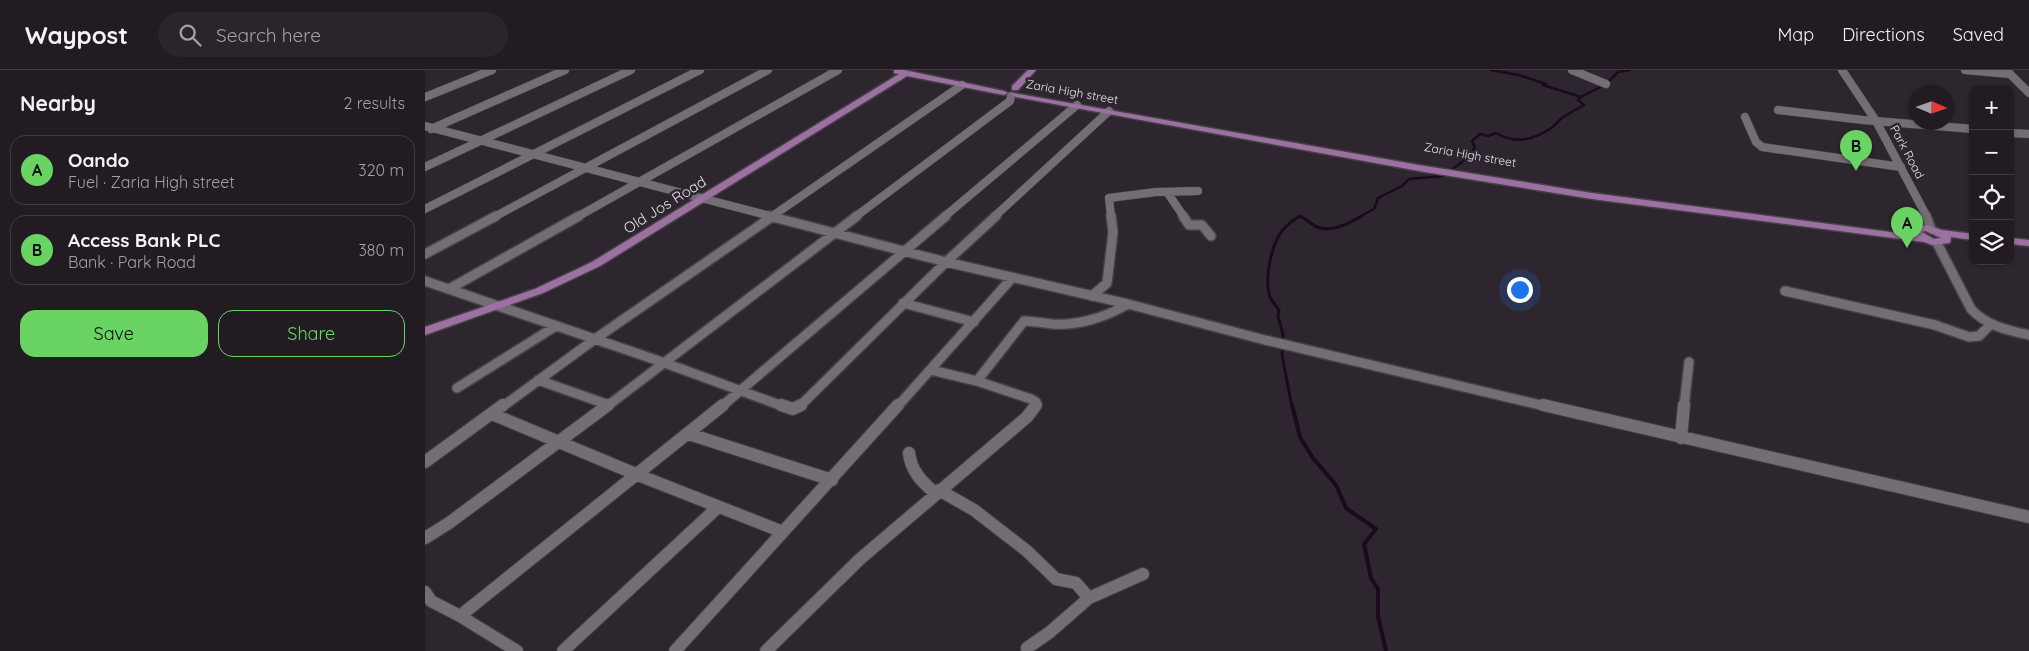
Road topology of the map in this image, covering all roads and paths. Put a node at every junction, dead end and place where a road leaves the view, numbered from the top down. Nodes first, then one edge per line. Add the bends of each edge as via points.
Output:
1 (492, 70) edge
2 (565, 70) edge
3 (631, 70) edge
4 (700, 70) edge
5 (769, 70) edge
6 (838, 70) edge
7 (917, 70) edge
8 (1032, 70) edge
9 (1571, 70) edge
10 (1842, 70) edge
11 (1965, 70) edge
12 (900, 71) edge
13 (2009, 72) edge
14 (1606, 84) dead end
15 (962, 85) junction
16 (1013, 92) junction
17 (2029, 94) edge
18 (425, 97) edge
19 (1077, 105) junction
20 (1778, 110) dead end
21 (1109, 111) junction
22 (1745, 117) dead end
23 (1876, 121) junction
24 (425, 126) edge
25 (433, 128) junction
26 (1969, 129) edge
27 (425, 132) edge
28 (2014, 133) edge
29 (2029, 134) edge
30 (481, 140) junction
31 (531, 154) junction
32 (1422, 164) junction
33 (425, 167) edge
34 (1901, 167) junction
35 (584, 168) junction
36 (637, 182) junction
37 (1198, 191) dead end
38 (1167, 192) junction
39 (703, 199) junction
40 (425, 209) edge
41 (771, 216) junction
42 (835, 232) junction
43 (1211, 236) dead end
44 (1939, 236) junction
45 (1969, 237) edge
46 (2014, 241) edge
47 (1969, 243) edge
48 (2029, 243) edge
49 (2014, 248) edge
50 (2029, 250) edge
51 (904, 251) junction
52 (425, 254) edge
53 (945, 262) junction
54 (1011, 278) junction
55 (425, 281) edge
56 (449, 289) junction
57 (1785, 291) dead end
58 (1092, 296) junction
59 (903, 303) junction
60 (1128, 304) junction
61 (500, 306) junction
62 (974, 322) junction
63 (1991, 324) junction
64 (556, 326) junction
65 (425, 331) edge
66 (2029, 335) edge
67 (595, 339) junction
68 (1689, 362) dead end
69 (665, 363) junction
70 (931, 370) junction
71 (538, 380) junction
72 (977, 381) junction
73 (457, 388) dead end
74 (743, 390) junction
75 (609, 405) junction
76 (492, 414) junction
77 (689, 434) junction
78 (1681, 438) junction
79 (558, 442) junction
80 (909, 453) dead end
81 (425, 462) edge
82 (638, 475) junction
83 (832, 480) junction
84 (937, 491) junction
85 (718, 507) junction
86 (2029, 517) edge
87 (783, 532) junction
88 (425, 538) edge
89 (1143, 574) dead end
90 (1089, 598) junction
91 (427, 599) edge
92 (460, 616) junction
93 (1027, 648) dead end
94 (517, 651) edge
95 (563, 651) edge
96 (675, 651) edge
97 (766, 651) edge

1 - 18 street
2 - 25 street
3 - 30 street
4 - 31 street
5 - 35 street
6 - 36 street
7 - 16 main road, Zaria High street
8 - 16 main road
9 - 14 street
10 - 23 street
11 - 13 street
12 - 15 main road, Zaria High street
12 - 39 main road, Old Jos Road
13 - 17 street
15 - 16 main road, Zaria High street
15 - 41 street
16 - 19 main road, Zaria High street
16 - 32 main road, Zaria High street
16 - 42 street via 1010,102
19 - 21 main road, Zaria High street
19 - 51 street
20 - 23 street
21 - 32 main road, Zaria High street
21 - 53 street
22 - 34 street via 1756,142 1762,147
23 - 26 street, Park Road
23 - 34 street, Park Road
24 - 25 street
25 - 27 street
25 - 30 street
28 - 29 street
30 - 31 street
30 - 33 street
31 - 35 street
31 - 40 street
32 - 44 main road via 1717,213 1920,234 1923,228
34 - 44 street, Park Road
35 - 36 street
35 - 52 street
36 - 39 street
36 - 56 street
37 - 38 street
38 - 43 street via 1190,226 1202,225
38 - 58 street via 1109,198 1113,232 1108,278 1107,283
39 - 41 street
39 - 61 main road, Old Jos Road via 596,264
41 - 42 street
41 - 67 street
42 - 51 street
42 - 69 street
44 - 45 main road
44 - 47 main road
44 - 63 street, Park Road via 1971,309
46 - 48 main road
49 - 50 main road
51 - 53 street
51 - 74 street
53 - 54 street
53 - 59 street
54 - 58 street
54 - 62 street
55 - 56 street
56 - 61 street
57 - 63 street via 1870,308 1935,325 1969,338 1979,336
58 - 60 street
59 - 62 street
59 - 74 street via 798,408 788,408
60 - 72 street via 1112,313 1077,321 1054,324 1023,321
60 - 78 street via 1265,340
61 - 64 street
61 - 65 main road, Old Jos Road
62 - 70 street
63 - 66 street, Park Road
64 - 67 street
64 - 73 street
67 - 69 street
67 - 71 street
68 - 78 street
69 - 74 street
69 - 75 street
70 - 72 street
70 - 83 street
71 - 75 street
71 - 76 street
72 - 84 street via 1031,399 1036,404 1033,412
74 - 77 street
75 - 79 street
76 - 79 street
76 - 81 street
77 - 82 street
77 - 83 street
78 - 86 street
79 - 82 street
79 - 88 street
80 - 84 street via 909,461 917,476 923,484
82 - 85 street
82 - 92 street
83 - 87 street
84 - 90 street via 974,510 1027,551 1056,579 1077,583
84 - 97 street via 840,577
85 - 87 street
85 - 95 street
87 - 96 street
89 - 90 street
90 - 93 street
91 - 92 street
92 - 94 street

